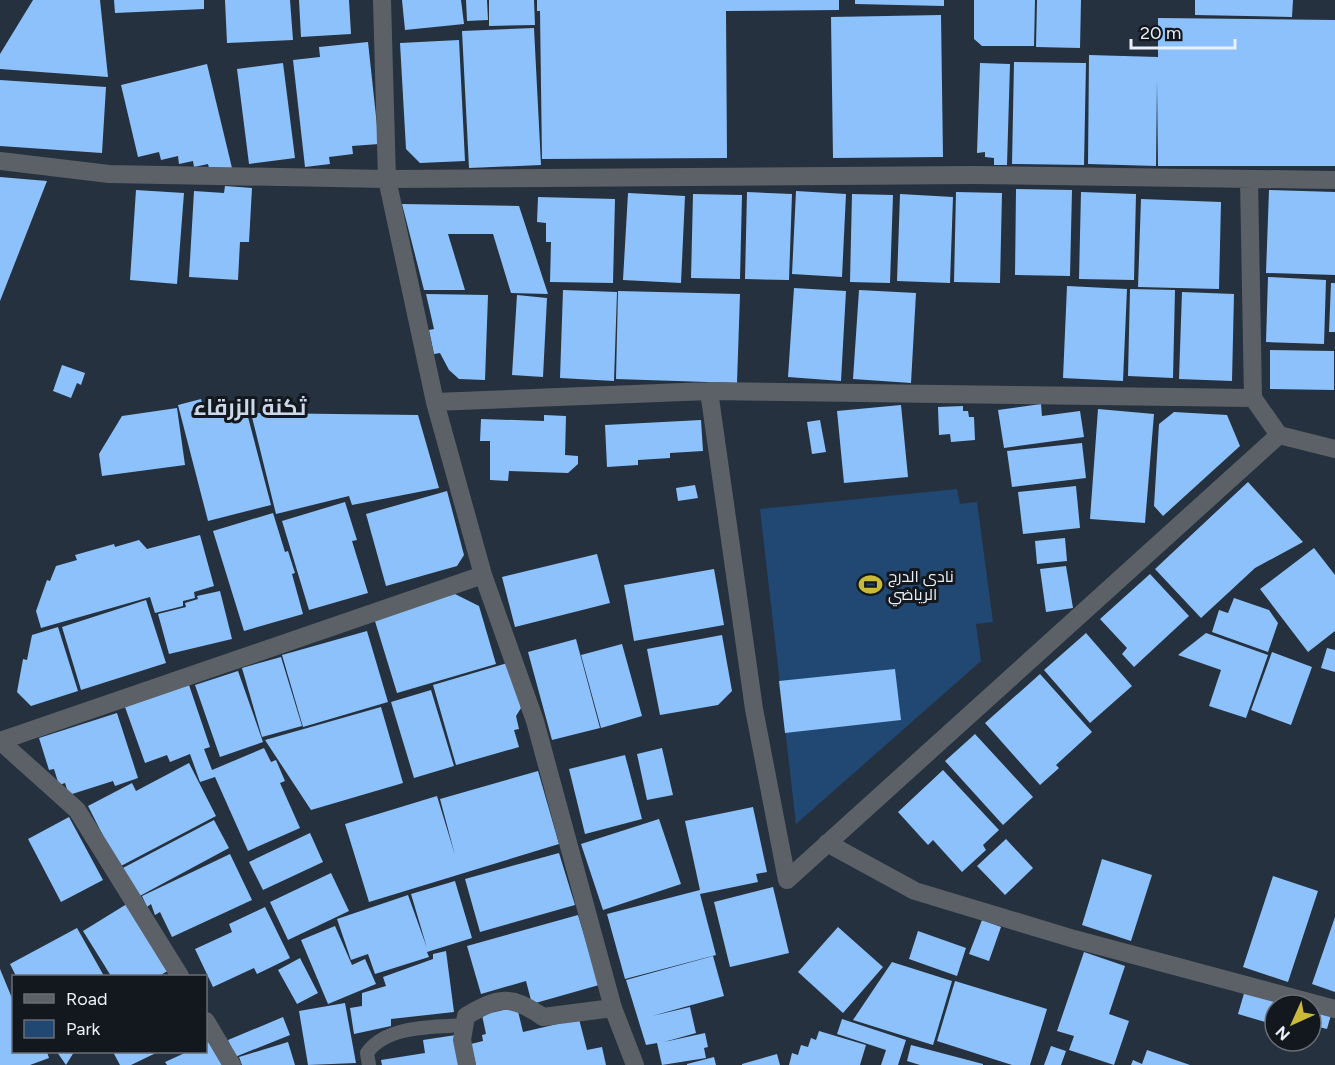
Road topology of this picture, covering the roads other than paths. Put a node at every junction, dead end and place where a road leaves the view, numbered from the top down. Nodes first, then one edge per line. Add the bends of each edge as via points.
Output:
1 (382, 0) edge
2 (0, 161) edge
3 (387, 179) junction
4 (1249, 179) junction
5 (1335, 180) edge
6 (709, 391) junction
7 (1253, 398) junction
8 (435, 402) junction
9 (1279, 435) junction
10 (1335, 449) edge
11 (483, 575) junction
12 (0, 741) edge
13 (828, 843) junction
14 (179, 975) edge
15 (613, 1008) junction
16 (1335, 1009) edge
17 (207, 1023) edge
18 (465, 1025) junction
19 (232, 1065) edge
20 (369, 1065) edge
21 (468, 1065) edge
22 (635, 1065) edge

1 - 3 street
2 - 3 street via 108,174
3 - 4 street via 961,175
3 - 8 street
4 - 5 street
4 - 7 street
6 - 7 street
6 - 8 street
6 - 13 street via 754,709 787,880
7 - 9 street
8 - 11 street
9 - 10 street
9 - 13 street
11 - 12 street
11 - 15 street via 535,721
12 - 14 street via 77,810
13 - 16 street via 915,891 1074,939
15 - 18 street via 543,1017 522,1002 492,1000 466,1016
15 - 22 street
17 - 19 street
18 - 20 lane via 387,1037 367,1053
18 - 21 street via 462,1040

